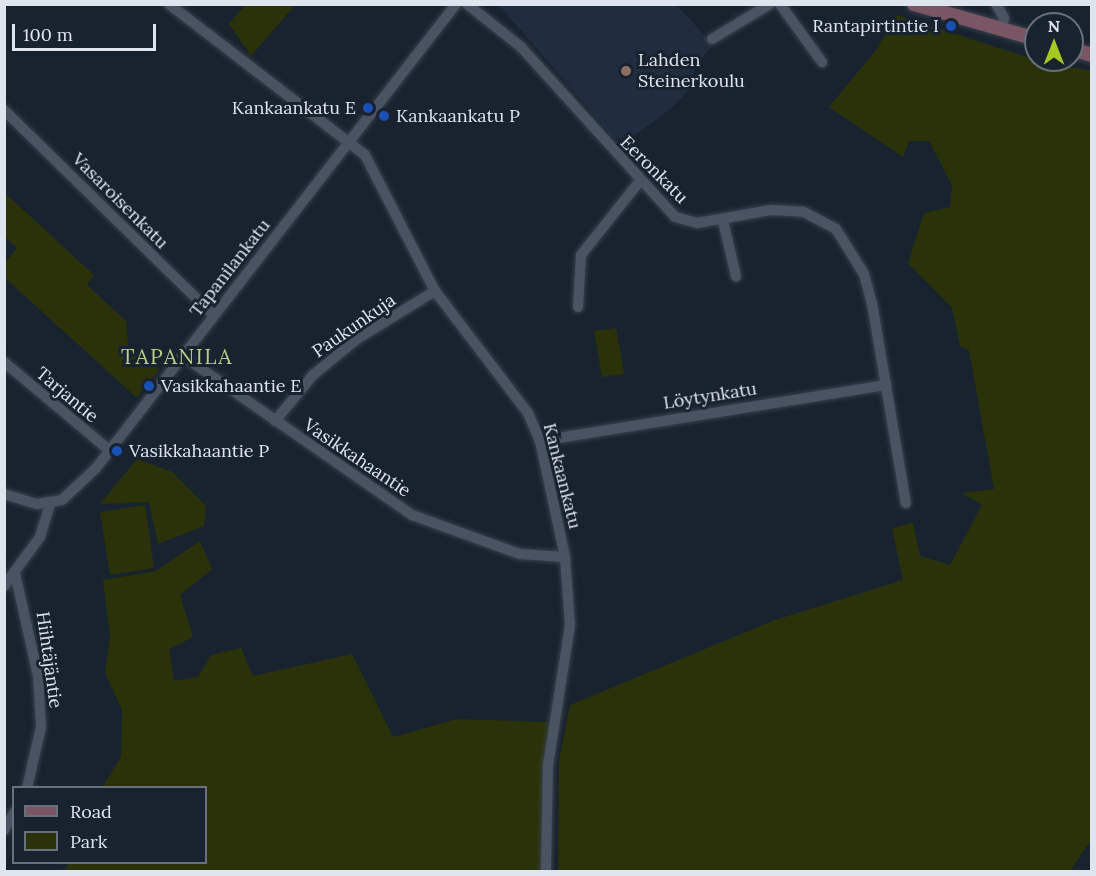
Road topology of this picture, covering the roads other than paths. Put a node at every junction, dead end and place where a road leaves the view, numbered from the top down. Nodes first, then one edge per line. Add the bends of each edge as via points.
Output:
1 (169, 4) edge
2 (456, 4) edge
3 (467, 4) edge
4 (770, 4) edge
5 (780, 4) edge
6 (914, 4) edge
7 (996, 4) edge
8 (1002, 29) junction
9 (1024, 35) edge
10 (712, 39) dead end
11 (822, 62) dead end
12 (4, 110) edge
13 (350, 142) junction
14 (639, 182) junction
15 (723, 221) junction
16 (736, 276) dead end
17 (435, 291) junction
18 (578, 307) dead end
19 (213, 315) junction
20 (183, 356) junction
21 (4, 362) edge
22 (886, 385) junction
23 (275, 421) junction
24 (540, 441) junction
25 (110, 451) junction
26 (4, 494) edge
27 (51, 502) junction
28 (906, 503) dead end
29 (565, 557) junction
30 (15, 573) junction
31 (4, 586) edge
32 (27, 786) edge
33 (12, 816) edge
34 (4, 830) edge
35 (546, 872) edge

1 - 13 street, Kankaankatu
2 - 13 street, Tapanilankatu
3 - 14 street, Eeronkatu via 521,47
4 - 10 street
5 - 11 street
6 - 8 main road
7 - 8 street via 1004,18
8 - 9 main road
12 - 19 street, Vasaroisenkatu
13 - 17 street, Kankaankatu via 375,167
13 - 19 street, Tapanilankatu
14 - 15 street, Eeronkatu via 675,217 698,223
14 - 18 street via 581,255
15 - 16 street
15 - 22 street, Eeronkatu via 771,210 804,212 836,229 864,274
17 - 23 street, Paukunkuja via 350,345 314,375
17 - 24 street, Kankaankatu via 528,413
19 - 20 street, Tapanilankatu
20 - 23 street, Vasikkahaantie
20 - 25 street, Tapanilankatu
21 - 25 street, Tarjantie
22 - 24 street, Löytynkatu
22 - 28 street, Eeronkatu
23 - 29 street, Vasikkahaantie via 412,515 520,554
24 - 29 street, Kankaankatu
25 - 27 street, Tapanilankatu via 76,489
26 - 27 street
27 - 30 street via 50,520
29 - 35 street, Kankaankatu via 570,625 548,765
30 - 31 street
30 - 32 street, Hiihtäjäntie via 38,676 41,727
33 - 34 street

